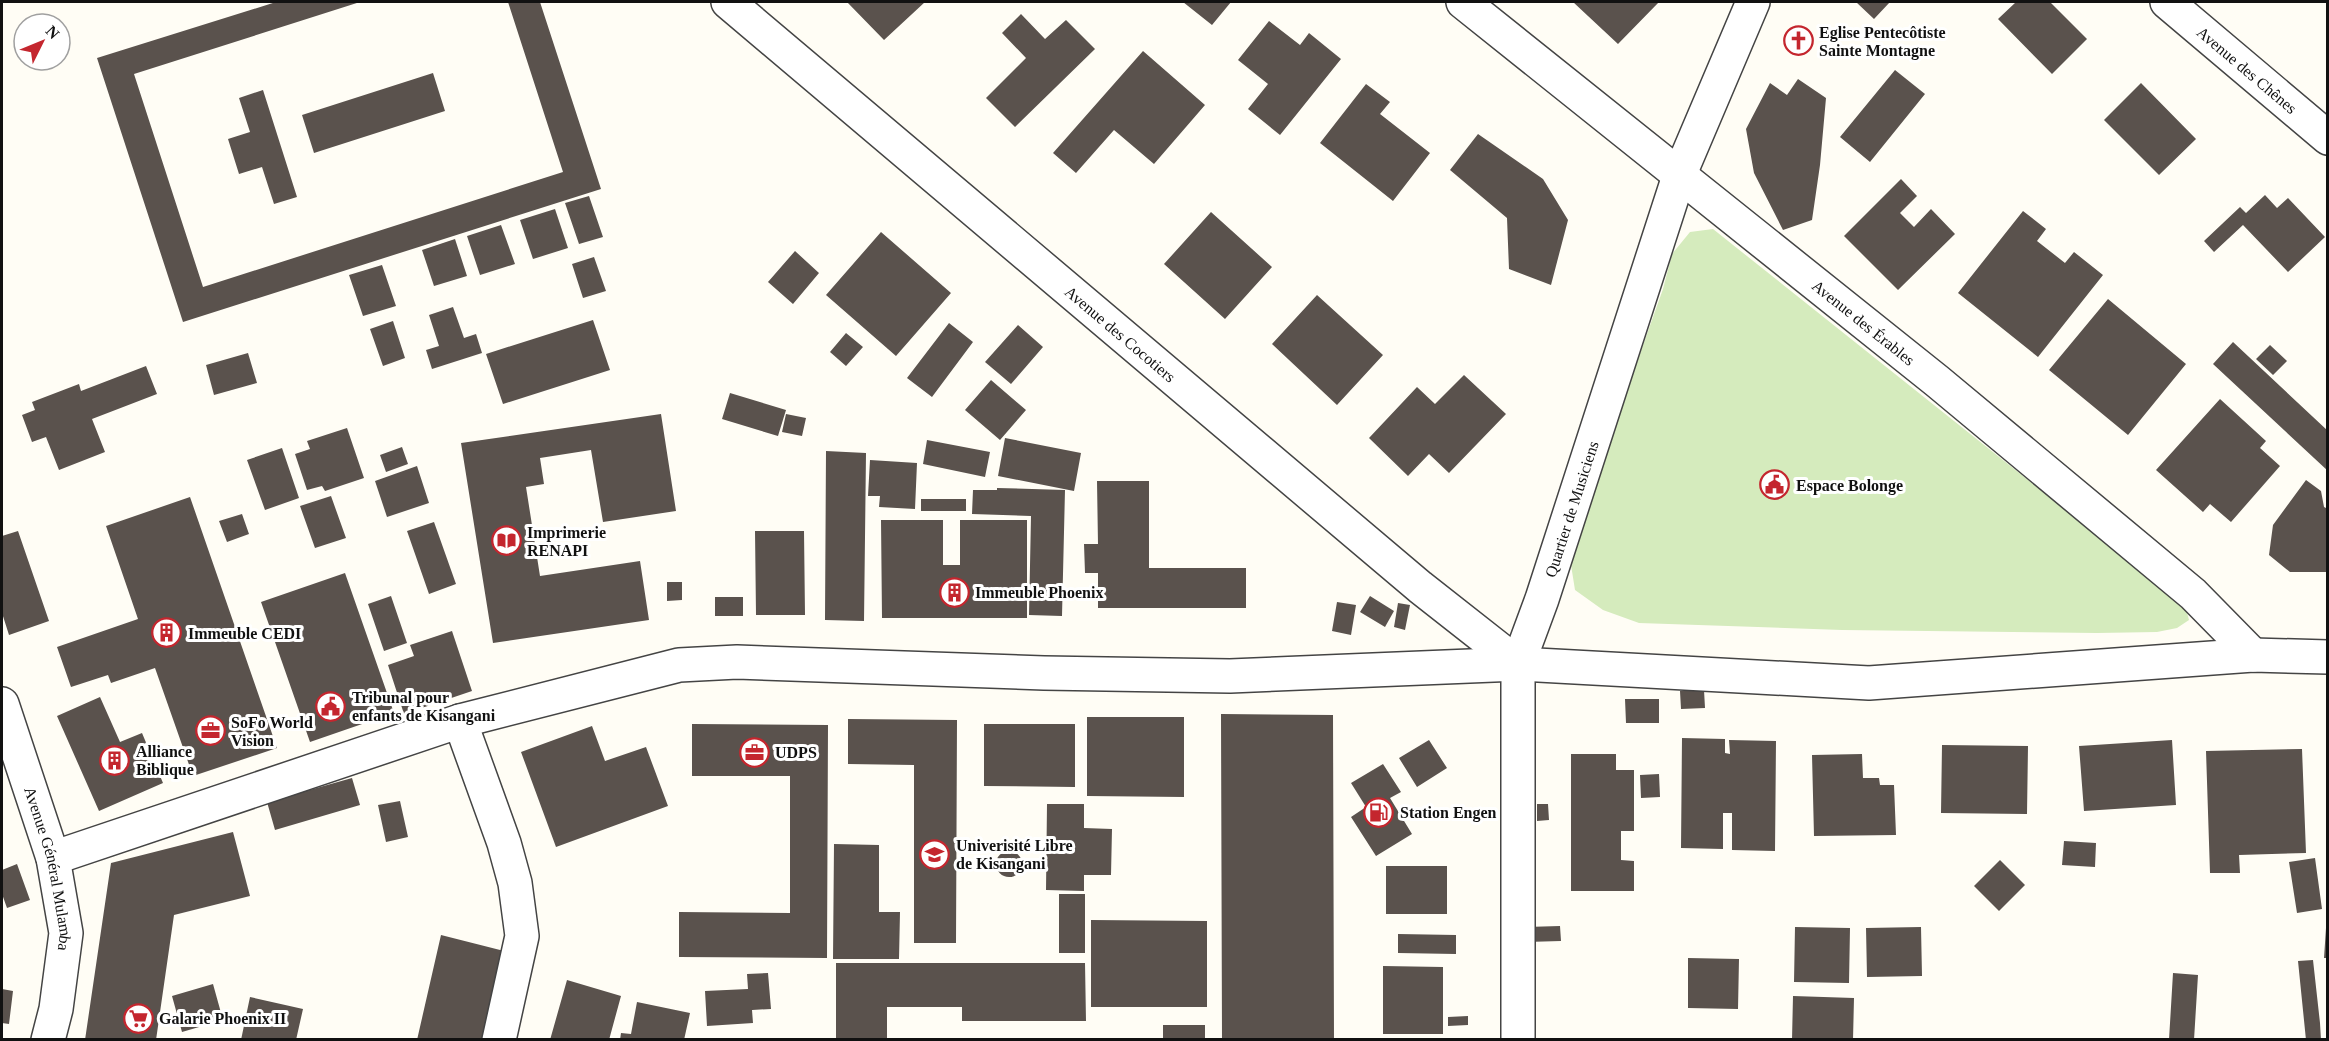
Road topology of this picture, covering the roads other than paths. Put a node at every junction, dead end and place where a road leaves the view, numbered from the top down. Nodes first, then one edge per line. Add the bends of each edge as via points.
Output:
1 (728, 2) edge
2 (1463, 2) edge
3 (1753, 2) edge
4 (2167, 2) edge
5 (2328, 138) edge
6 (1678, 176) junction
7 (2253, 655) junction
8 (2328, 657) edge
9 (1518, 664) junction
10 (2, 704) edge
11 (460, 721) junction
12 (53, 858) junction
13 (48, 1040) edge
14 (499, 1040) edge
15 (1518, 1040) edge

1 - 9 street, Avenue des Cocotiers via 1420,587
2 - 6 street, Avenue des Érables
3 - 6 street, Quartier de Musiciens
4 - 5 street, Avenue des Chênes
6 - 7 street, Avenue des Érables via 1937,381 2154,561
6 - 9 street, Quartier de Musiciens
7 - 8 street
7 - 9 street via 1869,683
9 - 11 street via 1230,676 714,663 679,665
9 - 15 street, Quartier de Musiciens
10 - 12 street, Avenue Général Mulamba
11 - 12 street
11 - 14 street via 504,843 515,883 522,936
12 - 13 street, Avenue Général Mulamba via 66,933

